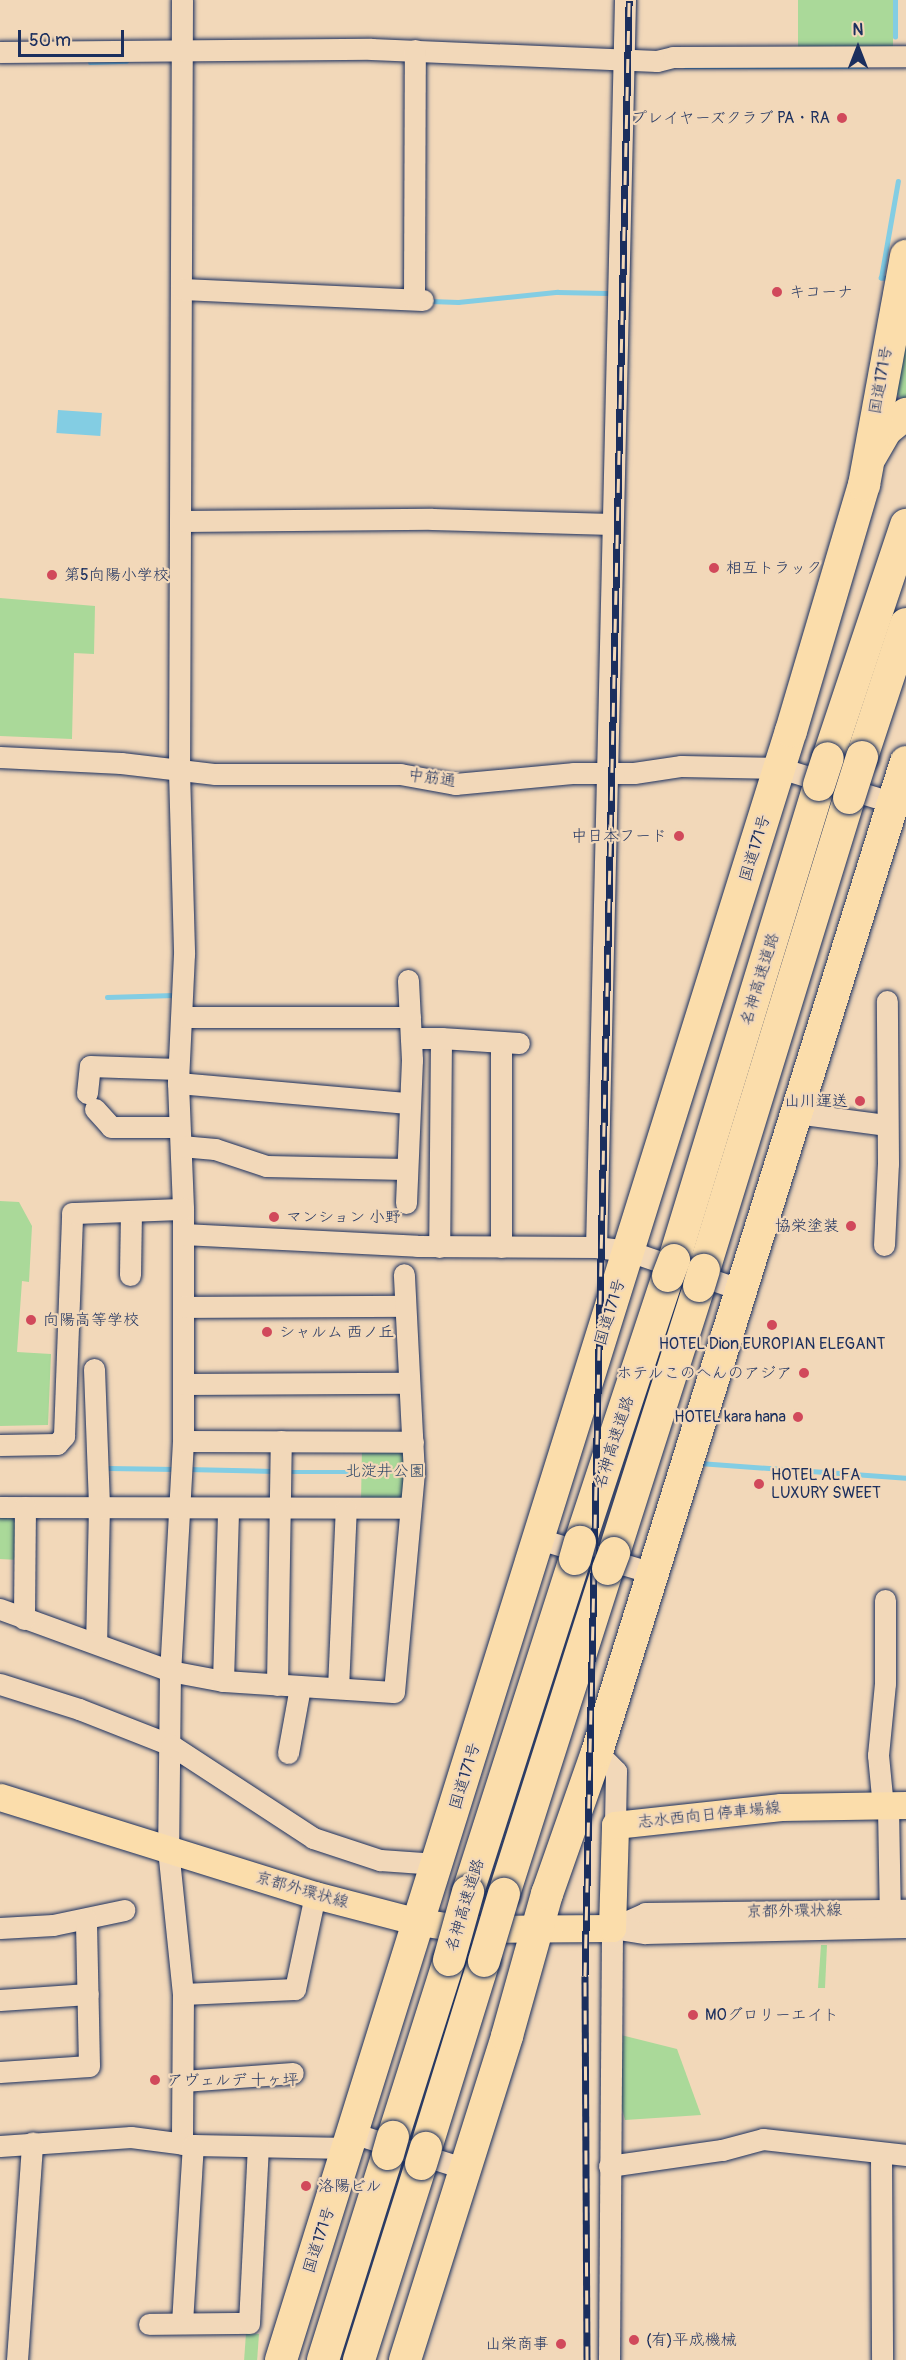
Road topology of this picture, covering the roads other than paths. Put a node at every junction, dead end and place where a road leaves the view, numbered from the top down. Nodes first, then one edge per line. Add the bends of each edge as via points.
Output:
1 (182, 0) edge
2 (625, 0) edge
3 (180, 50) junction
4 (415, 50) junction
5 (0, 52) edge
6 (624, 54) junction
7 (906, 56) edge
8 (902, 271) edge
9 (182, 289) junction
10 (906, 414) edge
11 (868, 462) junction
12 (182, 521) junction
13 (612, 524) junction
14 (906, 525) edge
15 (906, 624) edge
16 (0, 757) edge
17 (906, 762) edge
18 (780, 768) junction
19 (179, 771) junction
20 (607, 774) junction
21 (894, 803) junction
22 (408, 980) dead end
23 (887, 1001) dead end
24 (183, 1017) junction
25 (411, 1028) junction
26 (441, 1038) junction
27 (178, 1076) junction
28 (408, 1103) junction
29 (795, 1113) junction
30 (886, 1125) junction
31 (180, 1136) junction
32 (405, 1169) junction
33 (406, 1203) dead end
34 (183, 1209) junction
35 (131, 1212) junction
36 (183, 1234) junction
37 (884, 1245) dead end
38 (439, 1247) junction
39 (501, 1247) junction
40 (596, 1247) junction
41 (629, 1251) junction
42 (404, 1274) dead end
43 (130, 1275) dead end
44 (739, 1290) junction
45 (183, 1306) junction
46 (405, 1306) junction
47 (94, 1369) dead end
48 (408, 1383) junction
49 (183, 1384) junction
50 (183, 1441) junction
51 (281, 1441) junction
52 (413, 1442) junction
53 (0, 1445) edge
54 (99, 1505) junction
55 (0, 1507) edge
56 (25, 1507) junction
57 (178, 1507) junction
58 (228, 1508) junction
59 (283, 1508) junction
60 (346, 1508) junction
61 (409, 1508) junction
62 (539, 1539) junction
63 (652, 1573) junction
64 (885, 1600) dead end
65 (0, 1609) edge
66 (24, 1619) junction
67 (96, 1643) junction
68 (170, 1671) junction
69 (223, 1681) junction
70 (0, 1684) edge
71 (277, 1685) junction
72 (300, 1687) junction
73 (338, 1688) junction
74 (171, 1745) junction
75 (597, 1752) junction
76 (288, 1753) dead end
77 (0, 1797) edge
78 (892, 1806) edge
79 (615, 1825) junction
80 (168, 1849) junction
81 (437, 1864) junction
82 (315, 1895) junction
83 (124, 1910) dead end
84 (86, 1919) junction
85 (898, 1919) edge
86 (419, 1922) junction
87 (0, 1928) edge
88 (537, 1928) junction
89 (612, 1928) junction
90 (88, 1994) junction
91 (183, 1994) junction
92 (0, 2000) edge
93 (0, 2072) edge
94 (293, 2073) dead end
95 (183, 2081) junction
96 (350, 2141) junction
97 (33, 2143) junction
98 (188, 2144) junction
99 (0, 2146) edge
100 (258, 2147) junction
101 (881, 2154) junction
102 (906, 2155) edge
103 (609, 2166) junction
104 (465, 2169) junction
105 (182, 2323) junction
106 (149, 2324) dead end
107 (17, 2360) edge
108 (281, 2360) edge
109 (323, 2360) edge
110 (359, 2360) edge
111 (405, 2360) edge
112 (609, 2360) edge
113 (882, 2360) edge

1 - 3 street
2 - 6 street
3 - 4 street
3 - 5 street via 108,54
3 - 9 street
4 - 6 street
4 - 9 street via 418,299
6 - 7 street via 663,59
6 - 13 street
8 - 11 highway, 国道171号
9 - 12 street
10 - 11 highway via 886,430
11 - 18 highway, 国道171号
12 - 13 street via 432,519
12 - 19 street
13 - 20 street
14 - 109 highway, 名神高速道路, bridge via 824,771 671,1268 468,1892
15 - 110 highway, 名神高速道路, bridge
16 - 19 street, 中筋通 via 121,763
17 - 21 highway
18 - 20 street, 中筋通 via 681,766
18 - 21 street, 中筋通
18 - 41 highway, 国道171号
19 - 20 street, 中筋通 via 400,774 455,784
19 - 24 street
20 - 40 street
21 - 29 highway
22 - 25 street
23 - 30 street
24 - 25 street
24 - 27 street
25 - 26 street
25 - 28 street
26 - 38 street
26 - 39 street via 510,1042
27 - 28 street
27 - 31 street
27 - 31 street via 90,1066 91,1101 111,1127
28 - 32 street
29 - 30 street
29 - 44 highway
30 - 37 street
31 - 32 street via 266,1166
31 - 34 street
32 - 33 street
34 - 35 street
34 - 36 street
35 - 43 street
35 - 53 street via 72,1212 64,1436 57,1444
36 - 38 street
36 - 45 street
38 - 39 street
39 - 40 street
40 - 41 street
41 - 44 street
41 - 62 highway, 国道171号
42 - 46 street
44 - 63 highway
45 - 46 street
45 - 49 street
46 - 48 street
47 - 54 street
48 - 49 street
48 - 52 street
49 - 50 street
50 - 51 street
50 - 57 street
51 - 52 street
51 - 59 street
52 - 61 street
54 - 56 street
54 - 57 street
54 - 67 street
55 - 56 street
56 - 66 street
57 - 58 street
57 - 68 street
58 - 59 street
58 - 69 street
59 - 60 street
59 - 71 street
60 - 61 street
60 - 73 street
61 - 73 street via 394,1692
62 - 63 street
62 - 81 highway, 国道171号
63 - 75 highway
64 - 78 street via 885,1683 878,1755
65 - 66 street
66 - 67 street
67 - 68 street
68 - 69 street
68 - 74 street
69 - 71 street
70 - 74 street
71 - 72 street
72 - 73 street
72 - 76 street
74 - 80 street
74 - 81 street via 313,1838 380,1860
75 - 79 street via 616,1771
75 - 88 highway
77 - 80 main road, 京都外環状線
78 - 79 main road, 志水西向日停車場線 via 781,1807
78 - 85 street
79 - 89 main road, 志水西向日停車場線
80 - 82 main road, 京都外環状線
80 - 91 street
81 - 86 highway, 国道171号
82 - 86 main road, 京都外環状線
82 - 91 street via 295,1989
83 - 84 street
84 - 87 street
84 - 90 street
85 - 89 street, 京都外環状線 via 645,1913
86 - 88 main road, 京都外環状線 via 466,1929
86 - 96 highway, 国道171号
88 - 89 main road, 京都外環状線
88 - 104 highway
89 - 103 street
90 - 92 street
90 - 93 street via 89,2066
91 - 95 street
94 - 95 street
95 - 98 street
96 - 100 street
96 - 104 street
96 - 108 highway, 国道171号
97 - 98 street via 131,2137
97 - 99 street
97 - 107 street
98 - 100 street
98 - 105 street
100 - 105 street via 249,2323
101 - 102 street
101 - 103 street via 830,2144 763,2139 722,2150
101 - 113 street
103 - 112 street
104 - 111 highway
105 - 106 street

